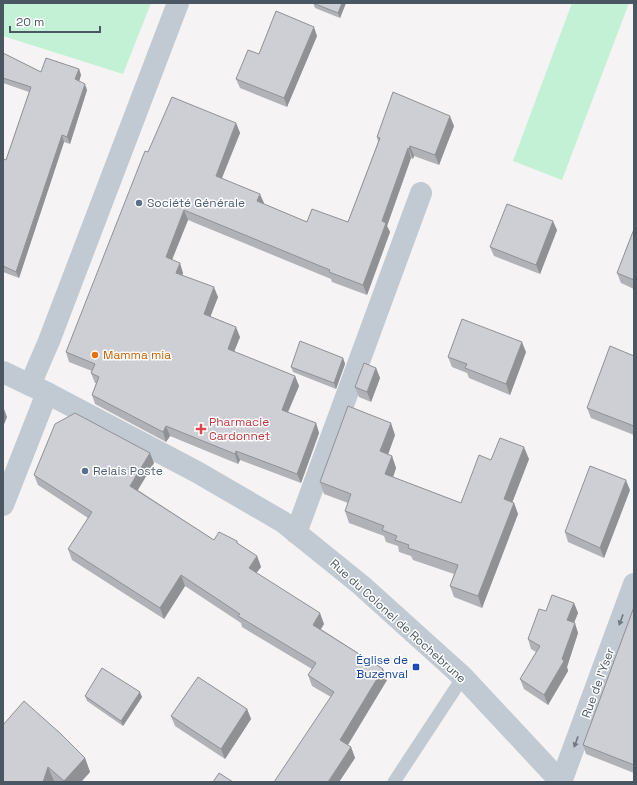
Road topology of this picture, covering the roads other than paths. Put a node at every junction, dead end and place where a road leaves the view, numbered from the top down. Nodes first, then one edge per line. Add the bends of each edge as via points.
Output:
1 (178, 3) edge
2 (421, 193) dead end
3 (3, 372) edge
4 (38, 389) junction
5 (3, 505) edge
6 (296, 533) junction
7 (634, 584) edge
8 (463, 677) junction
9 (394, 782) edge
10 (561, 782) edge

1 - 4 street via 49,340
2 - 6 street
3 - 4 street, Rue du Colonel de Rochebrune
4 - 5 street
4 - 6 street, Rue du Colonel de Rochebrune via 197,472 283,522
6 - 8 street, Rue du Colonel de Rochebrune via 361,585
7 -> 10 street, Rue de l'Yser
8 - 9 lane
8 - 10 street, Rue du Colonel de Rochebrune

